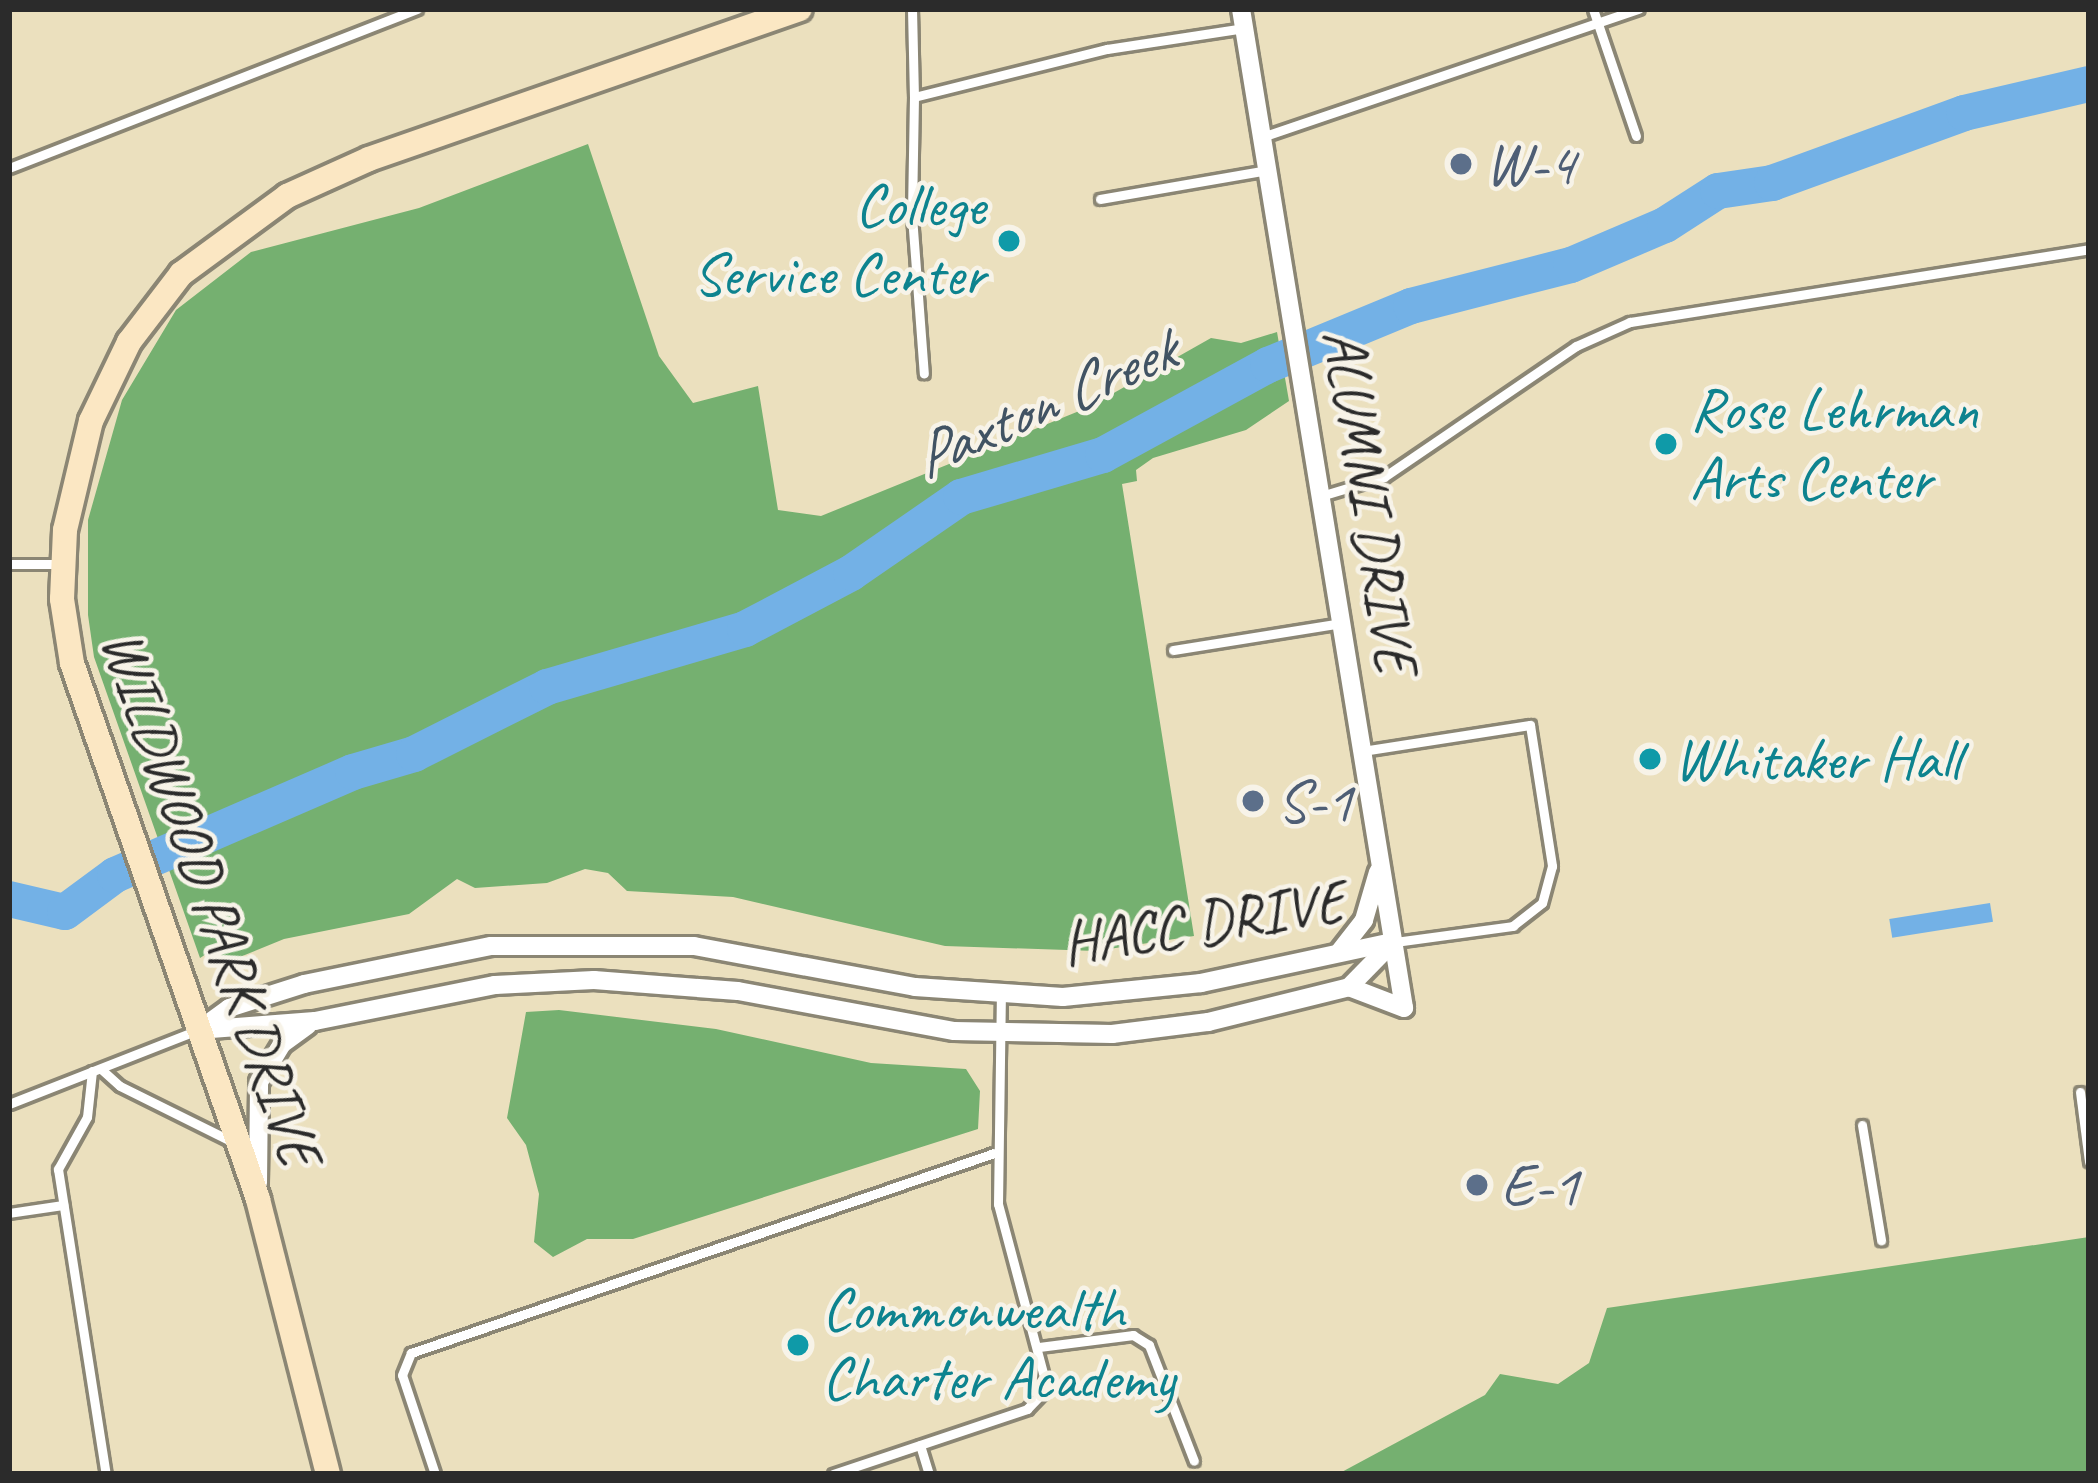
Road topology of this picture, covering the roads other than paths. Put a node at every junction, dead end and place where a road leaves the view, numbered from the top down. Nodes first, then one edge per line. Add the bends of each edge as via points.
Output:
1 (417, 9) edge
2 (800, 9) edge
3 (912, 9) edge
4 (1593, 9) edge
5 (1639, 9) edge
6 (1243, 18) edge
7 (1598, 23) junction
8 (914, 97) junction
9 (1636, 136) dead end
10 (1262, 137) junction
11 (9, 168) edge
12 (1268, 170) junction
13 (1100, 199) dead end
14 (2089, 250) edge
15 (924, 374) dead end
16 (1321, 496) junction
17 (9, 564) edge
18 (62, 564) junction
19 (1342, 623) junction
20 (1173, 650) dead end
21 (1362, 751) junction
22 (1381, 862) junction
23 (1393, 942) junction
24 (1340, 951) junction
25 (1349, 987) junction
26 (1001, 995) junction
27 (315, 1021) junction
28 (198, 1030) junction
29 (999, 1034) junction
30 (97, 1070) junction
31 (2080, 1092) dead end
32 (9, 1104) edge
33 (1862, 1125) dead end
34 (240, 1147) junction
35 (994, 1153) junction
36 (2089, 1161) edge
37 (258, 1199) junction
38 (63, 1205) junction
39 (9, 1213) edge
40 (1881, 1240) dead end
41 (1039, 1347) junction
42 (920, 1445) junction
43 (1193, 1461) dead end
44 (106, 1474) edge
45 (328, 1474) edge
46 (435, 1474) edge
47 (833, 1474) edge
48 (929, 1474) edge

1 - 11 lane
2 - 18 street, WILDWOOD PARK DRIVE via 327,175 211,246 153,308 108,380 79,459
3 - 8 lane
4 - 7 lane
5 - 7 lane
6 - 8 lane
6 - 10 street, ALUMNI DRIVE
7 - 9 lane
7 - 10 lane
8 - 15 lane via 912,234
10 - 12 street, ALUMNI DRIVE
12 - 13 lane
12 - 16 street, ALUMNI DRIVE
14 - 16 lane via 1630,322 1576,346 1384,477
16 - 19 street, ALUMNI DRIVE
17 - 18 lane
18 - 28 street, WILDWOOD PARK DRIVE via 72,663
19 - 20 lane
19 - 21 street, ALUMNI DRIVE
21 - 22 street, ALUMNI DRIVE
21 - 23 lane via 1530,724 1551,855 1548,892 1522,922
22 - 23 street, ALUMNI DRIVE
22 - 24 street via 1364,920
23 - 24 street, HACC DRIVE
23 - 25 street, HACC DRIVE
23 - 25 street, ALUMNI DRIVE via 1404,1008
24 - 26 street, HACC DRIVE via 1155,990
25 - 29 street, HACC DRIVE via 1160,1029
26 - 28 street, HACC DRIVE via 694,946 544,942 346,973 229,1008
26 - 29 lane
27 - 28 street, HACC DRIVE
27 - 29 street, HACC DRIVE via 447,991 594,980 738,992 909,1026
27 - 37 street, HACC DRIVE via 282,1044 259,1082
28 - 30 lane
28 - 34 street, WILDWOOD PARK DRIVE
29 - 35 lane
30 - 32 lane
30 - 34 lane
30 - 38 lane via 87,1117 58,1169
31 - 36 lane
33 - 40 lane
34 - 37 street, WILDWOOD PARK DRIVE
35 - 41 lane via 1008,1252
35 - 46 lane via 411,1353 402,1375
37 - 45 street, WILDWOOD PARK DRIVE
38 - 39 lane
38 - 44 lane
41 - 42 lane via 1048,1378 1038,1403
41 - 43 lane via 1133,1335 1149,1346
42 - 47 lane
42 - 48 lane

